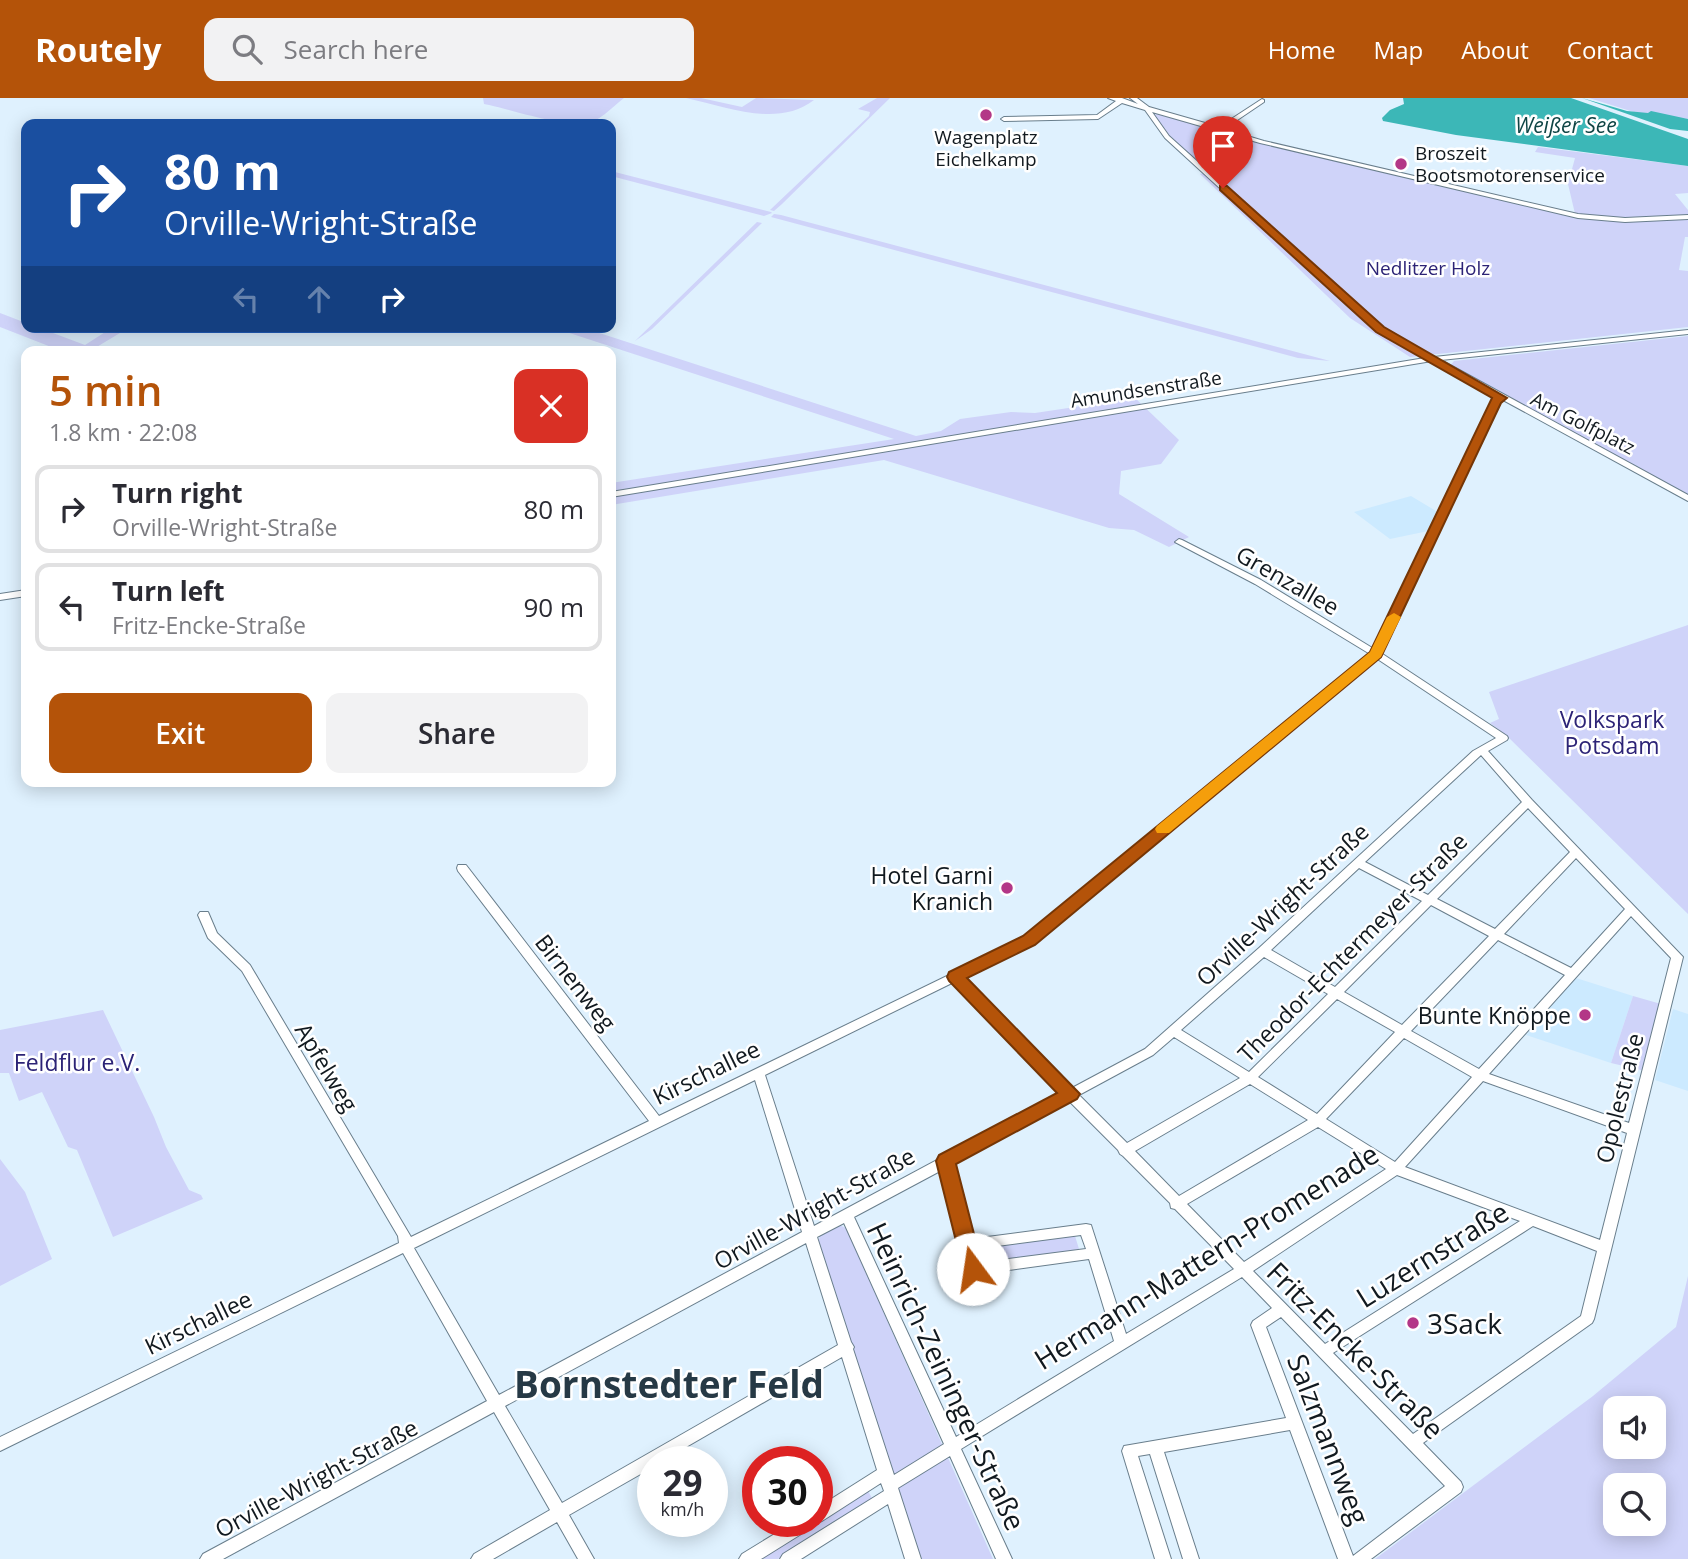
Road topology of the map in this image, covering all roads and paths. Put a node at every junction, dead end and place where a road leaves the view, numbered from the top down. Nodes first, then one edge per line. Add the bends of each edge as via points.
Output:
1 (1111, 98) edge
2 (1133, 98) edge
3 (1122, 100) junction
4 (1262, 101) dead end
5 (1145, 106) junction
6 (1004, 119) dead end
7 (1219, 130) junction
8 (1688, 217) edge
9 (1688, 332) edge
10 (1432, 359) junction
11 (1501, 398) junction
12 (616, 494) edge
13 (1688, 498) edge
14 (1179, 542) dead end
15 (21, 594) edge
16 (0, 597) edge
17 (1376, 654) junction
18 (1482, 750) junction
19 (1528, 802) junction
20 (1576, 852) junction
21 (1358, 863) junction
22 (461, 868) dead end
23 (1430, 901) junction
24 (1631, 909) junction
25 (204, 915) dead end
26 (1494, 935) junction
27 (1264, 951) junction
28 (1572, 974) junction
29 (956, 977) junction
30 (1337, 993) junction
31 (1174, 1031) junction
32 (1405, 1031) junction
33 (758, 1072) junction
34 (1481, 1076) junction
35 (1249, 1079) junction
36 (1070, 1094) junction
37 (1317, 1121) junction
38 (656, 1122) junction
39 (1634, 1130) junction
40 (1124, 1151) junction
41 (946, 1161) junction
42 (1396, 1169) junction
43 (1176, 1204) junction
44 (846, 1214) junction
45 (1532, 1220) junction
46 (809, 1235) junction
47 (967, 1245) junction
48 (406, 1247) junction
49 (1603, 1247) junction
50 (1093, 1253) junction
51 (1243, 1270) junction
52 (1282, 1309) junction
53 (1122, 1344) junction
54 (847, 1347) junction
55 (1323, 1352) junction
56 (497, 1406) junction
57 (1294, 1423) junction
58 (1413, 1442) junction
59 (0, 1444) edge
60 (952, 1446) junction
61 (1155, 1447) junction
62 (890, 1483) junction
63 (833, 1509) edge
64 (557, 1513) junction
65 (783, 1537) edge
66 (208, 1559) edge
67 (479, 1559) edge
68 (586, 1559) edge
69 (747, 1559) edge
70 (788, 1559) edge
71 (913, 1559) edge
72 (1004, 1559) edge
73 (1163, 1559) edge
74 (1191, 1559) edge
75 (1346, 1559) edge
76 (1359, 1559) edge

1 - 3 street
2 - 5 street
3 - 5 street
3 - 6 street via 1098,117
4 - 7 street
5 - 7 street
5 - 10 street, Am Golfplatz via 1167,137 1380,330
7 - 8 street via 1578,216 1625,220
9 - 10 street, Amundsenstraße
10 - 11 street, Am Golfplatz
10 - 12 street, Amundsenstraße
11 - 13 street, Am Golfplatz
11 - 17 street
14 - 17 street, Grenzallee via 1258,582
15 - 16 street
17 - 18 street, Orville-Wright-Straße via 1503,738
17 - 29 street, Kirschallee via 1029,941
18 - 19 street, Opolestraße
18 - 21 street, Orville-Wright-Straße
19 - 20 street, Opolestraße
19 - 23 street, Theodor-Echtermeyer-Straße
20 - 24 street, Opolestraße
20 - 26 street
21 - 23 street
21 - 27 street, Orville-Wright-Straße
22 - 38 street, Birnenweg
23 - 26 street
23 - 30 street, Theodor-Echtermeyer-Straße
24 - 28 street, Hermann-Mattern-Promenade
24 - 39 street, Opolestraße via 1677,957
25 - 48 street, Apfelweg via 212,935 246,968 404,1235
26 - 28 street
26 - 32 street
27 - 30 street
27 - 31 street, Orville-Wright-Straße
28 - 34 street, Hermann-Mattern-Promenade
29 - 33 street, Kirschallee
29 - 36 street, Fritz-Encke-Straße
30 - 32 street
30 - 35 street, Theodor-Echtermeyer-Straße
31 - 35 street
31 - 36 street, Orville-Wright-Straße via 1149,1052
32 - 34 street
32 - 37 street
33 - 38 street, Kirschallee
33 - 46 street
34 - 39 street
34 - 42 street, Hermann-Mattern-Promenade
35 - 37 street
35 - 40 street, Theodor-Echtermeyer-Straße
36 - 40 street, Fritz-Encke-Straße
36 - 41 street, Orville-Wright-Straße
37 - 42 street
37 - 43 street
38 - 48 street, Kirschallee
39 - 49 street, Opolestraße
40 - 43 street, Fritz-Encke-Straße
41 - 44 street, Orville-Wright-Straße
41 - 47 street
42 - 45 street
42 - 51 street, Hermann-Mattern-Promenade
43 - 51 street, Fritz-Encke-Straße
44 - 46 street, Orville-Wright-Straße
44 - 60 street, Heinrich-Zeininger-Straße
45 - 49 street
45 - 55 street, Luzernstraße
46 - 54 street
46 - 56 street, Orville-Wright-Straße
47 - 50 street via 1086,1229
47 - 50 street via 973,1269
48 - 56 street, Apfelweg
48 - 59 street, Kirschallee
49 - 58 street, Opolestraße via 1587,1319
50 - 53 street
51 - 52 street, Fritz-Encke-Straße
51 - 53 street, Hermann-Mattern-Promenade
52 - 55 street, Fritz-Encke-Straße
52 - 57 street, Salzmannweg via 1258,1325
53 - 60 street, Hermann-Mattern-Promenade
54 - 62 street
54 - 64 street
55 - 58 street, Fritz-Encke-Straße
56 - 64 street, Apfelweg
56 - 66 street, Orville-Wright-Straße
57 - 61 street
57 - 75 street, Salzmannweg
58 - 76 street, Fritz-Encke-Straße via 1456,1487
60 - 62 street, Hermann-Mattern-Promenade
60 - 72 street, Heinrich-Zeininger-Straße
61 - 73 street via 1129,1451
61 - 74 street
62 - 63 street, Hermann-Mattern-Promenade
62 - 70 street, Hermann-Mattern-Promenade
62 - 71 street
64 - 67 street
64 - 68 street, Apfelweg
65 - 69 street

